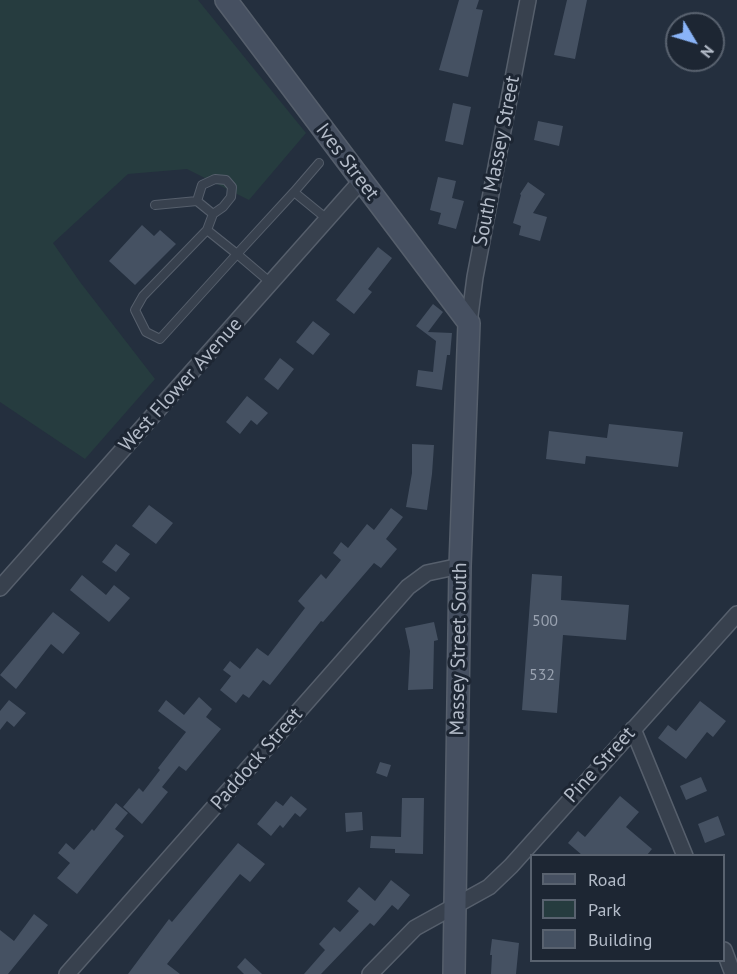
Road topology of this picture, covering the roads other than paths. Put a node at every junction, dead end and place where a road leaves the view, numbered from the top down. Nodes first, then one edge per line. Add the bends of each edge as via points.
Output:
1 (226, 0) edge
2 (528, 0) edge
3 (320, 163) dead end
4 (362, 181) junction
5 (294, 192) junction
6 (196, 201) junction
7 (155, 205) dead end
8 (213, 214) junction
9 (327, 219) junction
10 (207, 230) junction
11 (237, 254) junction
12 (271, 283) junction
13 (469, 323) junction
14 (460, 566) junction
15 (0, 588) edge
16 (737, 614) edge
17 (633, 729) junction
18 (685, 854) edge
19 (456, 907) junction
20 (725, 955) edge
21 (67, 974) edge
22 (370, 974) edge
23 (454, 974) edge
24 (733, 974) edge

1 - 4 street, Ives Street
2 - 13 street, South Massey Street
3 - 5 lane
4 - 9 street, West Flower Avenue
4 - 13 street, Ives Street
5 - 9 lane
5 - 11 lane
6 - 7 lane
6 - 8 lane
6 - 8 lane via 202,185 215,179 226,180 232,187 231,197
8 - 10 lane
9 - 12 street, West Flower Avenue
10 - 11 lane
10 - 11 lane via 143,296 135,310 146,332 160,339
11 - 12 lane
12 - 15 street, West Flower Avenue
13 - 14 street, Massey Street South
14 - 19 street, Massey Street South
14 - 21 street, Paddock Street via 427,573 408,587
16 - 17 street, Pine Street
17 - 18 street
17 - 19 street, Pine Street via 511,866 489,887
19 - 22 street, Pine Street via 415,928
19 - 23 street, Massey Street South
20 - 24 street

